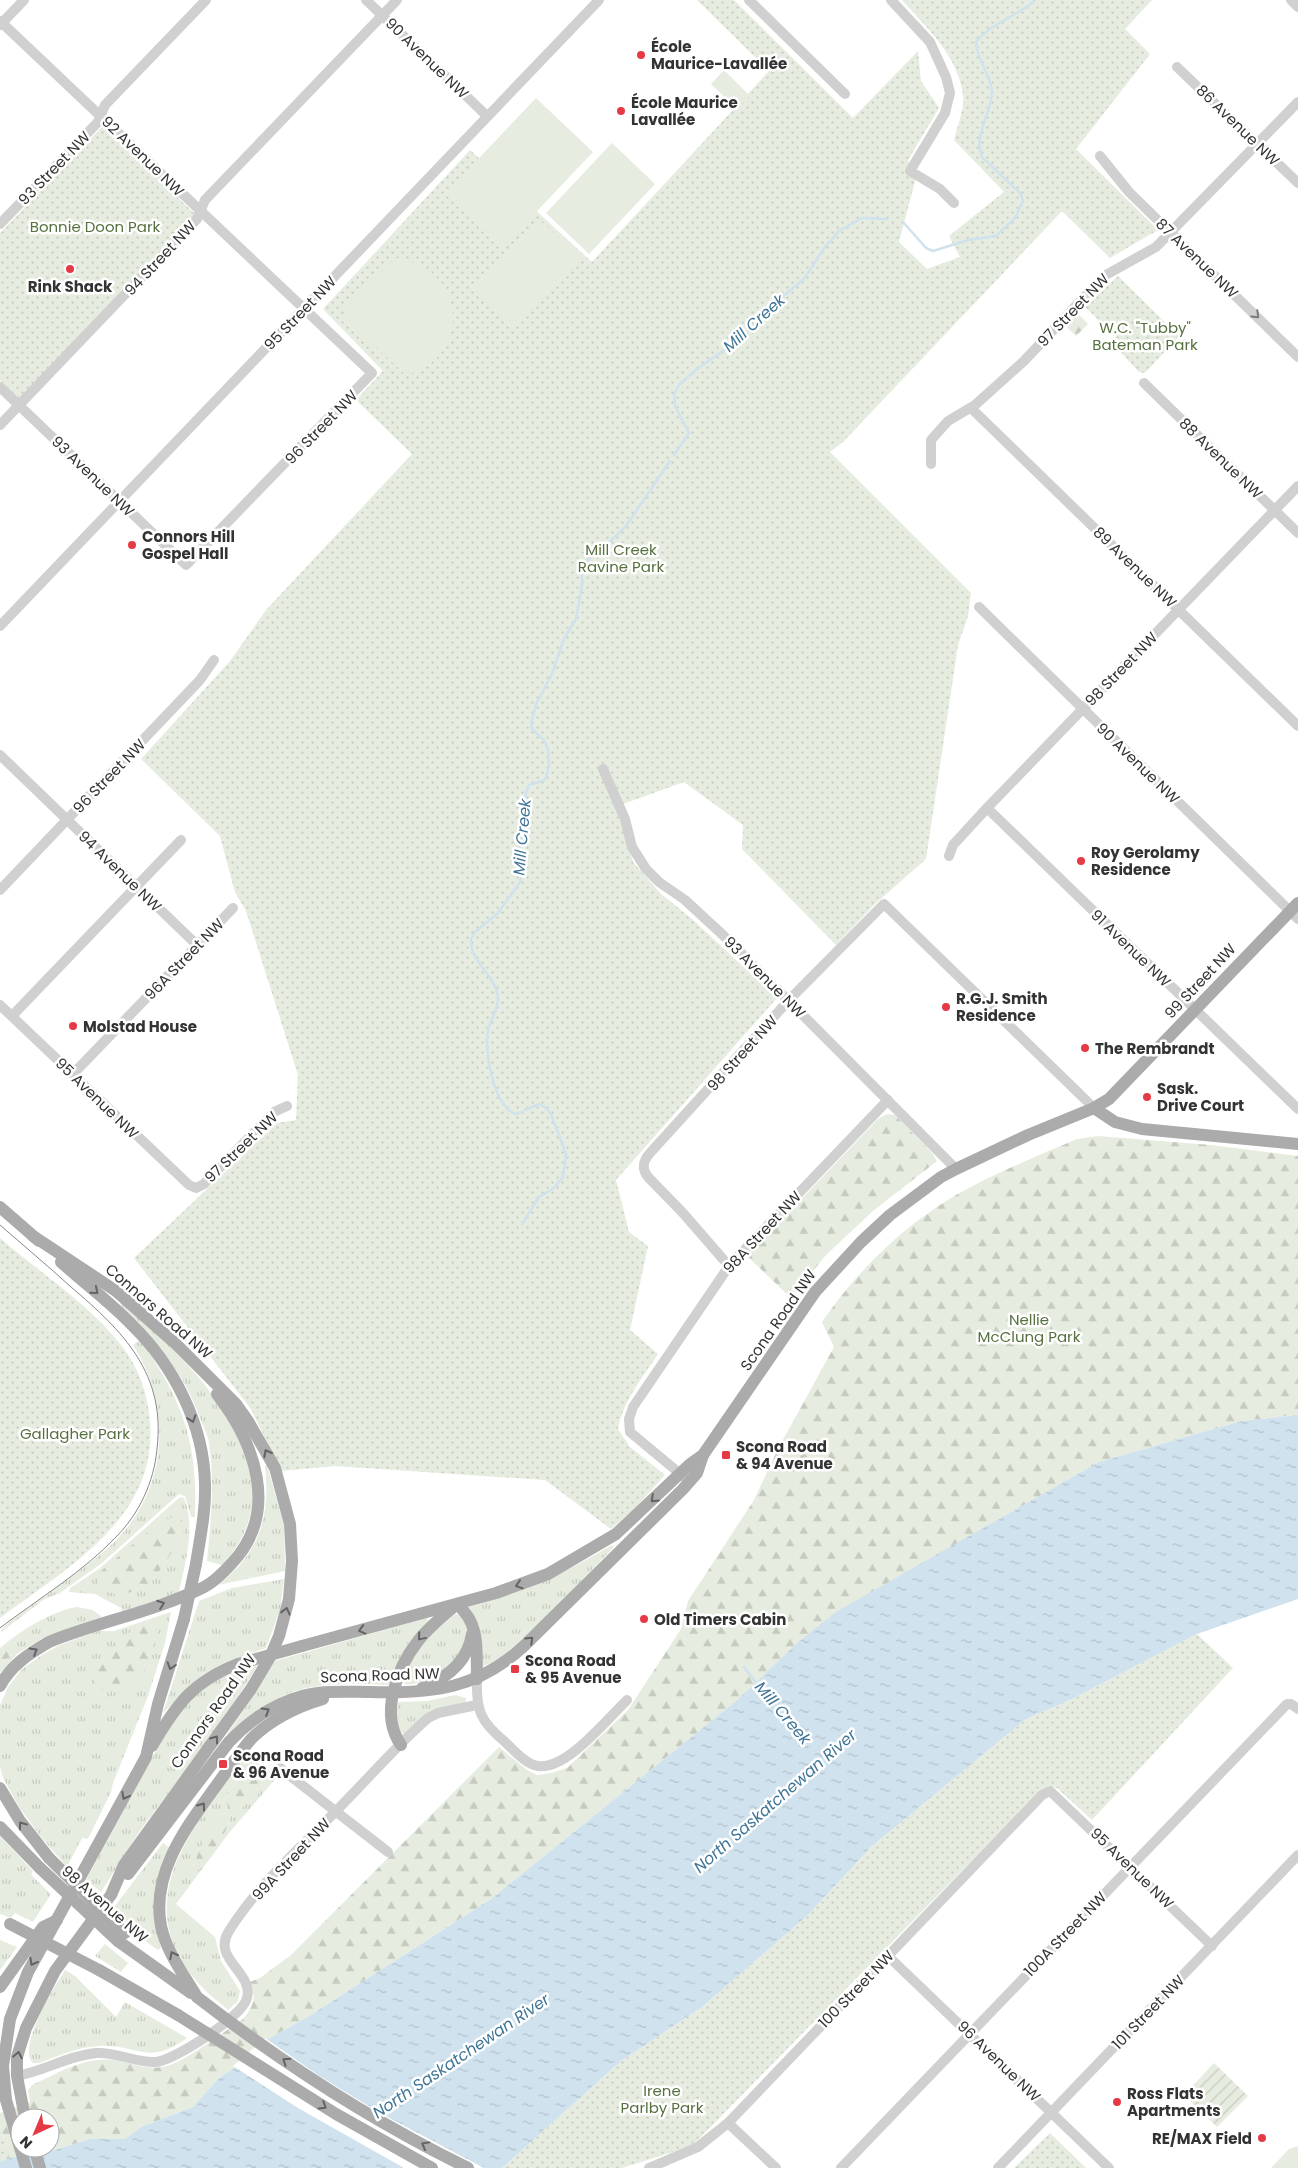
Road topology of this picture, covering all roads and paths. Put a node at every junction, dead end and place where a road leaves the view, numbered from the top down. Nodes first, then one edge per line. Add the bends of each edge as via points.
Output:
1 (24, 0) edge
2 (206, 0) edge
3 (366, 0) edge
4 (397, 0) edge
5 (599, 0) edge
6 (749, 0) edge
7 (891, 0) edge
8 (1291, 0) edge
9 (1298, 7) edge
10 (382, 16) junction
11 (1, 23) edge
12 (1177, 66) dead end
13 (845, 94) dead end
14 (1298, 102) edge
15 (100, 115) junction
16 (487, 116) junction
17 (1258, 144) junction
18 (1100, 156) dead end
19 (1298, 183) edge
20 (954, 203) dead end
21 (200, 211) junction
22 (0, 224) edge
23 (1170, 233) junction
24 (304, 309) junction
25 (1298, 357) edge
26 (372, 374) joint
27 (1144, 383) dead end
28 (0, 387) edge
29 (19, 405) junction
30 (971, 408) junction
31 (0, 425) edge
32 (931, 464) dead end
33 (1298, 486) edge
34 (119, 501) junction
35 (1275, 510) junction
36 (1298, 533) edge
37 (186, 566) joint
38 (979, 607) dead end
39 (1179, 610) junction
40 (0, 626) edge
41 (214, 660) dead end
42 (1083, 709) junction
43 (1298, 726) edge
44 (0, 755) edge
45 (603, 769) dead end
46 (987, 808) junction
47 (67, 819) junction
48 (181, 840) dead end
49 (949, 856) dead end
50 (136, 886) junction
51 (0, 890) edge
52 (233, 908) dead end
53 (1295, 911) edge
54 (197, 945) junction
55 (789, 1000) junction
56 (0, 1005) edge
57 (1195, 1010) junction
58 (12, 1016) junction
59 (73, 1074) junction
60 (1126, 1083) joint
61 (888, 1100) junction
62 (287, 1106) dead end
63 (1094, 1108) junction
64 (1298, 1109) edge
65 (1298, 1144) edge
66 (956, 1169) junction
67 (196, 1188) joint
68 (0, 1207) edge
69 (33, 1236) junction
70 (729, 1266) junction
71 (176, 1344) junction
72 (685, 1478) junction
73 (457, 1604) junction
74 (474, 1624) junction
75 (477, 1679) junction
76 (0, 1686) edge
77 (349, 1692) junction
78 (394, 1693) junction
79 (408, 1693) junction
80 (627, 1700) dead end
81 (477, 1705) junction
82 (1294, 1706) edge
83 (401, 1745) junction
84 (146, 1757) junction
85 (280, 1768) dead end
86 (0, 1788) edge
87 (1050, 1792) joint
88 (335, 1812) junction
89 (0, 1827) edge
90 (388, 1852) dead end
91 (1298, 1855) edge
92 (1130, 1867) junction
93 (111, 1895) junction
94 (57, 1920) junction
95 (5, 1922) edge
96 (121, 1937) junction
97 (1212, 1946) junction
98 (888, 1956) junction
99 (0, 1987) edge
100 (196, 1998) junction
101 (969, 2032) junction
102 (17, 2076) junction
103 (3, 2099) edge
104 (23, 2108) edge
105 (1052, 2113) junction
106 (728, 2123) junction
107 (26, 2168) edge
108 (432, 2168) edge
109 (468, 2168) edge
110 (649, 2168) edge
111 (776, 2168) edge
112 (841, 2168) edge
113 (998, 2168) edge
114 (1109, 2168) edge

1 - 11 street
2 - 15 street, 93 Street NW via 105,104
3 - 10 street, 90 Avenue NW
4 - 10 street, 94 Street NW
5 - 16 street, 95 Street NW
6 - 13 street
7 - 20 street via 930,42 949,86 948,106 910,171 940,189
8 - 9 street
10 - 16 street, 90 Avenue NW
10 - 21 street, 94 Street NW via 205,200
11 - 15 street, 92 Avenue NW
12 - 17 street, 86 Avenue NW
14 - 17 street, 97 Street NW
15 - 21 street, 92 Avenue NW
15 - 22 street, 93 Street NW via 98,122
16 - 24 street, 95 Street NW
17 - 19 street, 86 Avenue NW
17 - 23 street, 97 Street NW
18 - 23 street, 87 Avenue NW via 1123,186
21 - 24 street, 92 Avenue NW
21 - 29 street, 94 Street NW via 198,219
23 -> 25 street, 87 Avenue NW
23 - 30 street, 97 Street NW via 1144,255 1104,276 1024,361
24 - 26 street, 92 Avenue NW
24 - 34 street, 95 Street NW
26 - 37 street, 96 Street NW
27 - 35 street, 88 Avenue NW
28 - 29 street, 93 Avenue NW
29 - 31 street, 94 Street NW
29 - 34 street, 93 Avenue NW
30 - 32 street, 97 Street NW via 948,421 934,435 930,444
30 - 39 street, 89 Avenue NW
33 - 35 street, 98 Street NW
34 - 37 street, 93 Avenue NW
34 - 40 street, 95 Street NW
35 - 36 street, 88 Avenue NW
35 - 39 street, 98 Street NW
38 - 42 street, 90 Avenue NW
39 - 42 street, 98 Street NW
39 - 43 street, 89 Avenue NW
41 - 47 street, 96 Street NW via 200,680
42 - 46 street, 98 Street NW
42 - 53 street, 90 Avenue NW
44 - 47 street, 94 Avenue NW
45 - 55 street, 93 Avenue NW via 623,812 632,847 646,869 685,900
46 - 49 street, 98 Street NW via 953,845
46 - 57 street, 91 Avenue NW
47 - 50 street, 94 Avenue NW
47 - 51 street, 96 Street NW
48 - 50 street
50 - 54 street, 94 Avenue NW
50 - 58 street
52 - 54 street, 96A Street NW
53 - 57 main road, 99 Street NW
54 - 59 street, 96A Street NW
55 - 61 street, 93 Avenue NW
55 - 63 street, 98 Street NW via 884,904
55 - 70 street, 98 Street NW via 650,1153 643,1166 648,1177
56 - 58 street, 95 Avenue NW
57 - 60 main road, 99 Street NW
57 - 64 street, 91 Avenue NW
58 - 59 street, 95 Avenue NW
59 - 67 street, 95 Avenue NW via 189,1186
60 - 63 main road, Scona Road NW
61 - 66 street, 93 Avenue NW
61 - 70 street, 98A Street NW
62 - 67 street, 97 Street NW via 274,1112 204,1184
63 - 65 main road via 1115,1122 1142,1130
63 - 66 main road, Scona Road NW
66 - 72 main road, Scona Road NW via 890,1215 833,1270 704,1455 697,1472
68 - 69 main road, Connors Road NW
69 - 71 main road, Connors Road NW via 116,1291
69 -> 84 main road, Connors Road NW, bridge via 134,1327 161,1359 188,1406 201,1448 205,1485 196,1564
70 - 72 street, 98A Street NW via 633,1407 629,1419 630,1432
76 -> 71 main road via 21,1660 49,1642 201,1589 225,1571 244,1548 257,1518 258,1505 259,1489 251,1452 225,1404
93 -> 71 main road, Connors Road NW via 124,1865 261,1674 279,1636 289,1599 290,1524 275,1468 236,1404
72 -> 73 main road, Scona Road NW via 616,1534 570,1562 528,1582
75 -> 72 main road, Scona Road NW via 499,1667 525,1646
73 - 74 main road via 468,1613
73 -> 78 main road via 413,1647
73 -> 84 main road, Scona Road NW, bridge via 238,1664 206,1678 171,1712
74 - 75 main road
74 - 79 main road via 468,1649 454,1669 438,1681
75 - 79 main road, Scona Road NW via 444,1689
75 - 81 street
77 - 78 main road, Scona Road NW
93 -> 77 main road, Scona Road NW via 229,1742 246,1725 294,1699
100 -> 77 main road via 173,1957 161,1926 161,1888 175,1849 191,1821 258,1732 300,1706
78 - 79 main road, Scona Road NW
78 - 83 main road via 390,1714
80 - 81 street via 564,1760 546,1766 534,1765 486,1725
81 - 83 street, 99A Street NW via 432,1715
82 - 92 street, 100A Street NW via 1287,1704
83 - 88 street, 99A Street NW
84 -> 94 main road, Connors Road NW
85 - 88 street
96 -> 86 main road, bridge via 49,1858 20,1821
87 - 92 street, 95 Avenue NW
87 - 98 street, 100 Street NW via 1042,1795
88 - 90 street
88 - 102 street, 99A Street NW via 266,1882 224,1939 226,1954 247,1988 247,2000 236,2015 182,2052 158,2062 140,2062 96,2053
89 - 96 main road, 98 Avenue NW, bridge via 40,1868
91 - 97 street, 101 Street NW
92 - 97 street, 95 Avenue NW
92 - 101 street, 100A Street NW
102 -> 93 main road, Connors Road NW via 17,2057 26,2028 55,1971
94 - 99 main road via 43,1927
94 -> 103 main road, Connors Road NW via 28,1972 10,2019 3,2066
95 -> 108 main road, bridge via 178,2015 336,2114
96 - 100 main road, 98 Avenue NW
97 - 105 street, 101 Street NW
98 - 101 street, 96 Avenue NW
98 - 106 street, 100 Street NW
109 -> 100 main road, 98 Avenue NW, bridge via 346,2100
101 - 105 street, 96 Avenue NW
101 - 112 street, 100A Street NW
102 - 104 main road, Connors Road NW
103 - 107 main road, Connors Road NW
105 - 113 street, 101 Street NW
105 - 114 street, 96 Avenue NW
106 - 110 street, 100 Street NW via 698,2147
106 - 111 street

